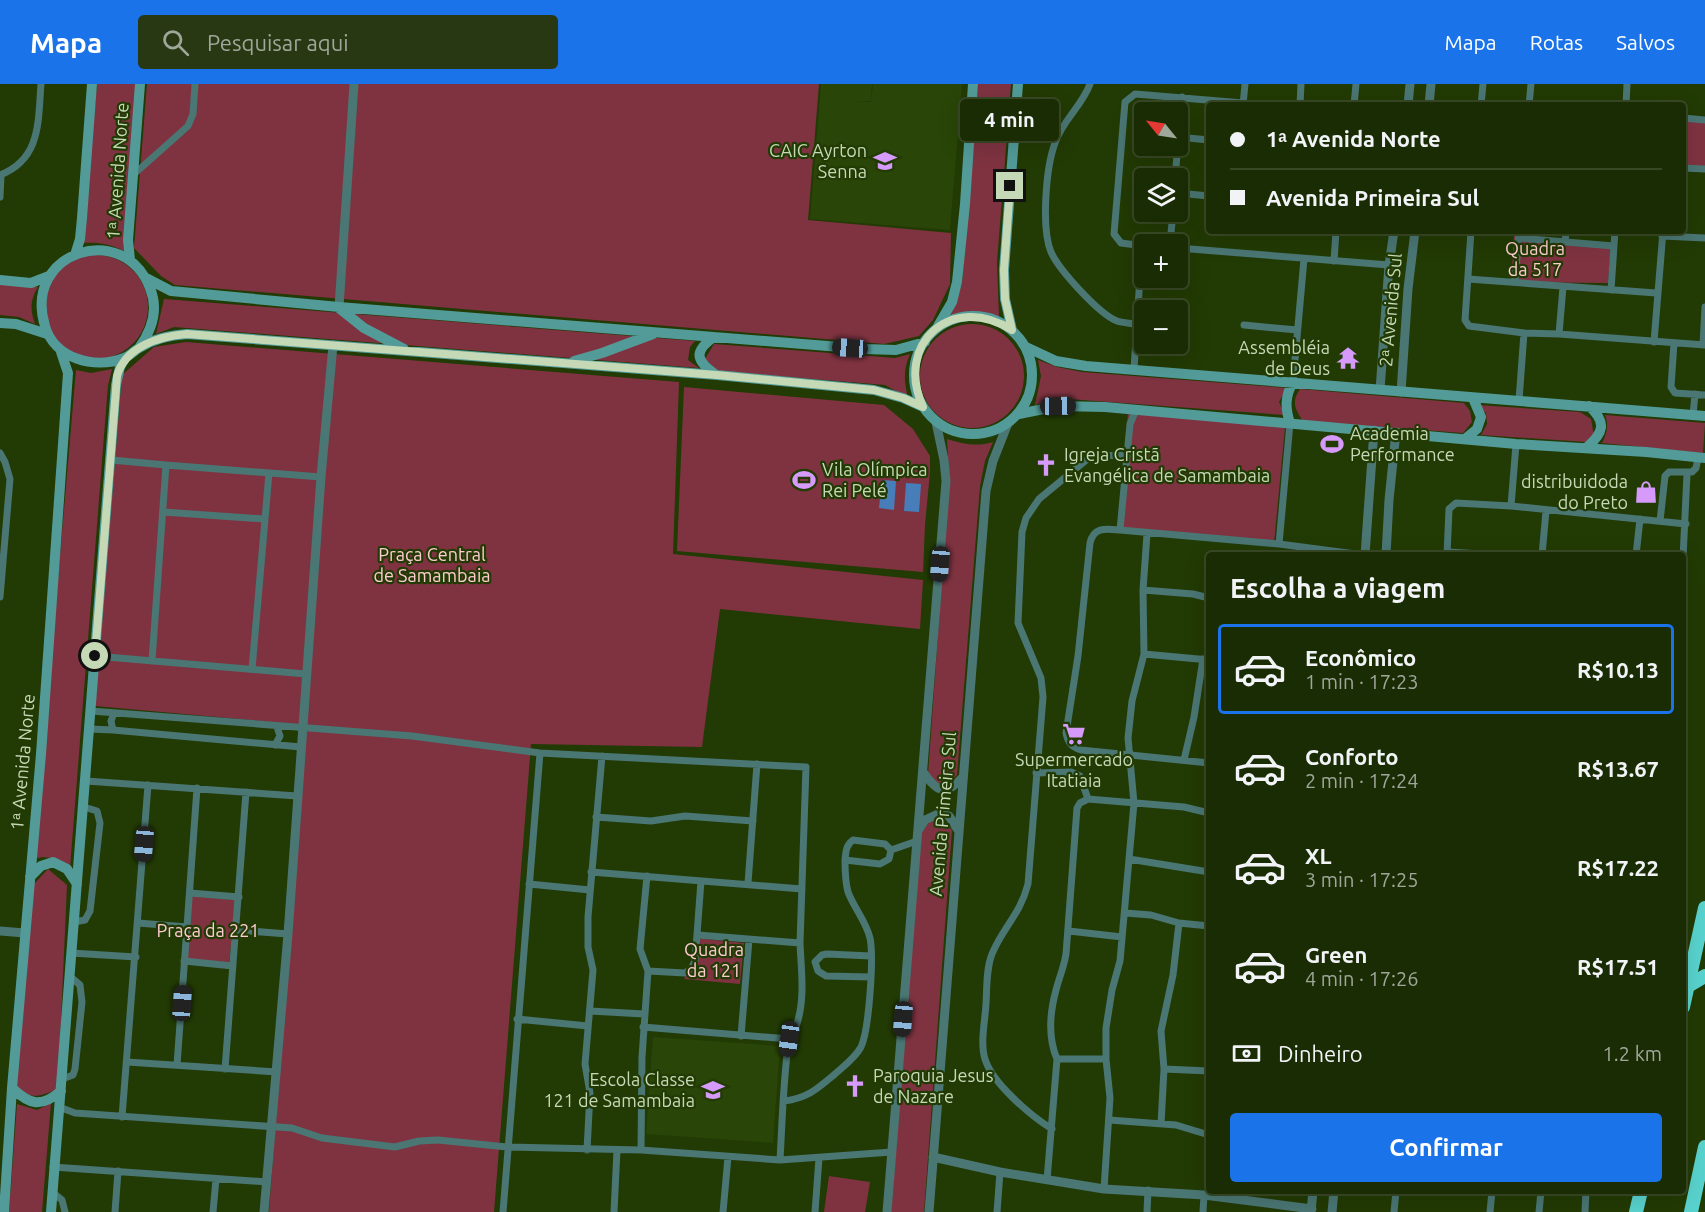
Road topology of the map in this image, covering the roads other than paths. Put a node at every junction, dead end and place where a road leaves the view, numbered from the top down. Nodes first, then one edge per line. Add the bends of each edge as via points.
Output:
1 (41, 84) edge
2 (92, 84) edge
3 (140, 84) edge
4 (195, 84) edge
5 (354, 84) edge
6 (973, 84) edge
7 (1018, 84) edge
8 (1090, 84) edge
9 (1245, 84) edge
10 (1301, 84) edge
11 (1356, 84) edge
12 (1410, 84) edge
13 (1431, 84) edge
14 (1483, 84) edge
15 (1531, 84) edge
16 (1627, 84) edge
17 (1182, 97) junction
18 (1182, 102) edge
19 (1226, 102) edge
20 (1243, 102) edge
21 (1300, 102) edge
22 (1354, 102) edge
23 (1408, 102) edge
24 (1429, 102) edge
25 (1481, 102) edge
26 (1529, 102) edge
27 (1626, 102) edge
28 (1686, 118) edge
29 (1705, 120) edge
30 (1188, 138) edge
31 (1206, 140) edge
32 (1686, 168) edge
33 (1705, 170) edge
34 (1, 175) edge
35 (133, 175) junction
36 (1188, 194) edge
37 (1206, 196) edge
38 (0, 197) edge
39 (1336, 234) edge
40 (1394, 234) edge
41 (1415, 234) edge
42 (1471, 234) edge
43 (1566, 234) edge
44 (1615, 234) edge
45 (1663, 234) edge
46 (1671, 234) edge
47 (1519, 235) edge
48 (1705, 238) edge
49 (1565, 242) junction
50 (1134, 245) edge
51 (1614, 246) junction
52 (1188, 249) edge
53 (75, 255) junction
54 (1304, 259) junction
55 (130, 261) junction
56 (1334, 261) junction
57 (1389, 265) junction
58 (49, 276) junction
59 (146, 278) junction
60 (1468, 279) junction
61 (0, 280) edge
62 (1515, 282) junction
63 (1563, 287) junction
64 (1611, 290) junction
65 (1656, 293) junction
66 (1705, 307) edge
67 (339, 308) junction
68 (0, 322) edge
69 (1134, 324) edge
70 (1244, 325) dead end
71 (936, 329) junction
72 (1012, 330) junction
73 (1297, 330) junction
74 (659, 332) junction
75 (1524, 333) junction
76 (47, 334) junction
77 (1558, 334) junction
78 (714, 337) junction
79 (925, 342) junction
80 (1654, 342) junction
81 (1674, 343) junction
82 (333, 345) junction
83 (1704, 345) edge
84 (139, 348) junction
85 (1026, 348) junction
86 (407, 351) junction
87 (61, 352) junction
88 (1135, 354) edge
89 (125, 358) junction
90 (566, 363) junction
91 (1134, 369) junction
92 (717, 375) junction
93 (1293, 382) junction
94 (1380, 390) junction
95 (1401, 392) junction
96 (1695, 394) junction
97 (1705, 395) edge
98 (1473, 398) junction
99 (1519, 400) junction
100 (1589, 406) junction
101 (923, 407) junction
102 (1130, 410) junction
103 (1019, 414) junction
104 (1693, 415) junction
105 (1705, 416) edge
106 (936, 422) junction
107 (1008, 423) junction
108 (1290, 423) junction
109 (1374, 430) junction
110 (1396, 432) junction
111 (1466, 438) junction
112 (1516, 444) junction
113 (1586, 448) junction
114 (0, 453) edge
115 (1128, 455) junction
116 (1702, 458) edge
117 (111, 459) junction
118 (166, 465) junction
119 (269, 473) junction
120 (1687, 474) junction
121 (321, 477) junction
122 (1511, 506) junction
123 (1546, 511) junction
124 (164, 512) junction
125 (264, 519) junction
126 (1640, 519) junction
127 (1660, 521) junction
128 (1686, 524) junction
129 (1120, 530) junction
130 (1147, 534) junction
131 (1279, 544) junction
132 (1308, 552) edge
133 (1364, 552) edge
134 (1386, 552) edge
135 (1447, 552) edge
136 (1542, 552) edge
137 (1636, 552) edge
138 (1684, 552) edge
139 (1143, 590) junction
140 (0, 597) edge
141 (1206, 597) edge
142 (1144, 654) junction
143 (95, 656) junction
144 (1206, 660) edge
145 (152, 661) junction
146 (252, 669) junction
147 (306, 674) junction
148 (91, 711) junction
149 (114, 713) junction
150 (277, 727) junction
151 (303, 728) junction
152 (90, 729) junction
153 (113, 730) junction
154 (275, 745) junction
155 (301, 747) junction
156 (540, 753) junction
157 (1129, 755) junction
158 (602, 756) junction
159 (1184, 760) junction
160 (1206, 763) edge
161 (757, 764) junction
162 (923, 772) junction
163 (1036, 773) junction
164 (963, 777) junction
165 (86, 781) junction
166 (148, 784) junction
167 (197, 788) junction
168 (246, 792) junction
169 (297, 796) junction
170 (1088, 799) junction
171 (1134, 803) junction
172 (84, 807) junction
173 (1206, 812) edge
174 (596, 817) junction
175 (753, 821) junction
176 (958, 830) junction
177 (918, 831) junction
178 (917, 841) junction
179 (891, 850) junction
180 (1130, 859) junction
181 (845, 860) junction
182 (591, 872) junction
183 (1206, 872) edge
184 (647, 876) junction
185 (30, 877) junction
186 (701, 881) junction
187 (529, 884) junction
188 (748, 884) junction
189 (77, 885) junction
190 (802, 889) junction
191 (590, 890) junction
192 (190, 893) junction
193 (239, 897) junction
194 (1705, 908) edge
195 (1125, 913) junction
196 (74, 922) junction
197 (138, 923) junction
198 (1179, 923) junction
199 (1206, 926) edge
200 (187, 927) junction
201 (236, 930) junction
202 (0, 931) edge
203 (1069, 931) junction
204 (25, 933) junction
205 (288, 934) junction
206 (698, 935) junction
207 (1122, 937) junction
208 (749, 940) junction
209 (800, 942) junction
210 (71, 953) junction
211 (871, 956) junction
212 (136, 957) junction
213 (184, 961) junction
214 (233, 966) junction
215 (648, 971) junction
216 (1705, 976) edge
217 (872, 977) junction
218 (1688, 986) junction
219 (1686, 994) edge
220 (590, 1011) junction
221 (644, 1014) junction
222 (517, 1019) junction
223 (588, 1026) junction
224 (643, 1027) junction
225 (741, 1036) junction
226 (789, 1039) junction
227 (1057, 1059) junction
228 (1106, 1059) junction
229 (127, 1062) junction
230 (177, 1065) junction
231 (225, 1069) junction
232 (1164, 1069) junction
233 (1206, 1071) edge
234 (277, 1072) junction
235 (12, 1088) junction
236 (61, 1092) junction
237 (784, 1101) junction
238 (59, 1107) junction
239 (75, 1113) junction
240 (122, 1117) junction
241 (1109, 1119) junction
242 (58, 1121) junction
243 (1161, 1124) junction
244 (272, 1128) junction
245 (1052, 1129) junction
246 (1206, 1134) edge
247 (507, 1147) junction
248 (1705, 1147) edge
249 (587, 1150) junction
250 (617, 1150) junction
251 (642, 1150) junction
252 (892, 1152) junction
253 (728, 1157) junction
254 (933, 1157) junction
255 (819, 1158) junction
256 (780, 1160) junction
257 (53, 1167) junction
258 (118, 1171) junction
259 (1000, 1172) junction
260 (216, 1179) junction
261 (1047, 1180) junction
262 (267, 1182) junction
263 (1104, 1189) junction
264 (1148, 1190) junction
265 (52, 1192) junction
266 (1251, 1194) edge
267 (1313, 1194) edge
268 (1334, 1194) edge
269 (1396, 1194) edge
270 (1492, 1194) edge
271 (1541, 1194) edge
272 (1586, 1194) edge
273 (1640, 1194) edge
274 (1204, 1195) junction
275 (1250, 1202) junction
276 (1311, 1211) edge
277 (4, 1212) edge
278 (51, 1212) edge
279 (65, 1212) edge
280 (115, 1212) edge
281 (213, 1212) edge
282 (264, 1212) edge
283 (502, 1212) edge
284 (614, 1212) edge
285 (723, 1212) edge
286 (815, 1212) edge
287 (887, 1212) edge
288 (928, 1212) edge
289 (997, 1212) edge
290 (1147, 1212) edge
291 (1203, 1212) edge
292 (1332, 1212) edge
293 (1394, 1212) edge
294 (1490, 1212) edge
295 (1539, 1212) edge
296 (1585, 1212) edge
297 (1636, 1212) edge
298 (1691, 1212) edge

1 - 34 street via 34,145 24,160
2 - 53 main road, 1ᵃ Avenida Norte via 80,239
3 - 35 main road, 1ᵃ Avenida Norte
4 - 35 street via 188,126
5 - 67 street
6 - 71 main road via 957,282 952,302
7 - 72 main road via 1004,270
8 - 69 street via 1055,140 1050,157 1047,236 1060,267 1092,303 1119,322
9 - 20 street
10 - 21 street
11 - 22 street
12 - 23 street
13 - 24 street
14 - 25 street
15 - 26 street
16 - 27 street
17 - 18 street
17 - 19 street
17 - 50 street via 1135,94 1124,106 1114,234 1121,243
28 - 29 street
30 - 31 street
32 - 33 street
34 - 38 street
35 - 55 main road, 1ᵃ Avenida Norte
36 - 37 street
39 - 56 street
40 - 57 street, 2ᵃ Avenida Sul
41 - 95 street, 2ᵃ Avenida Sul
42 - 60 street
43 - 49 street
44 - 51 street
45 - 65 street
46 - 48 street
47 - 49 street
47 - 62 street
49 - 51 street
51 - 64 street
52 - 54 street
53 - 55 main road via 94,250 113,252
53 - 58 main road via 60,263
54 - 56 street
54 - 73 street
55 - 59 main road
56 - 57 street
57 - 94 street, 2ᵃ Avenida Sul
58 - 61 main road via 31,283
58 - 76 main road via 42,290 42,319
59 - 67 main road via 171,291
59 - 84 main road via 154,311 152,325
60 - 62 street
60 - 75 street via 1466,324
62 - 63 street
63 - 64 street
63 - 77 street
64 - 65 street
65 - 80 street
66 - 83 street
67 - 74 main road
67 - 86 main road via 364,328
68 - 76 main road
70 - 73 street
71 - 72 main road via 949,321 981,316
71 - 79 main road
72 - 85 main road
73 - 93 street
74 - 78 main road
74 - 90 main road
75 - 77 street
75 - 99 street
76 - 87 main road
77 - 80 street
78 - 79 main road via 896,350
78 - 92 main road via 699,354 705,368
79 - 101 main road via 914,376
80 - 81 street
81 - 83 street
81 - 96 street via 1671,387 1676,393
82 - 84 main road via 187,334
82 - 86 main road
82 - 121 street
84 - 89 main road
85 - 91 main road via 1056,361
85 - 103 main road via 1032,364 1032,382
86 - 90 main road
87 - 89 main road via 95,363
87 - 185 main road, 1ᵃ Avenida Norte via 68,373
88 - 91 street
89 - 117 main road via 117,376
90 - 92 main road
91 - 93 main road
92 - 101 main road via 874,390
93 - 94 main road
93 - 108 main road via 1286,402
94 - 95 main road
95 - 98 main road
96 - 97 street
96 - 104 street
98 - 99 main road
98 - 111 main road via 1480,423
99 - 100 main road
100 - 104 main road
100 - 113 main road via 1598,413 1602,427
101 - 106 main road
102 - 103 main road via 1058,406
102 - 108 main road
102 - 115 street
103 - 107 main road
104 - 105 main road
106 - 107 main road via 964,434 987,433
106 - 162 street, Avenida Primeira Sul via 946,481
107 - 164 street, Avenida Primeira Sul via 986,491
108 - 109 main road
108 - 131 street
109 - 110 main road
109 - 133 street
110 - 111 main road
110 - 134 street
111 - 112 main road
112 - 113 main road
112 - 122 street
113 - 116 main road
114 - 140 street via 10,479
115 - 129 street
115 - 163 street via 1094,456 1084,461 1039,499 1026,518 1017,623 1041,678
116 - 120 street
117 - 118 street
117 - 143 main road
118 - 119 street
118 - 124 street
119 - 121 street
119 - 125 street
120 - 127 street via 1669,472 1665,476
120 - 128 street
121 - 147 street
122 - 123 street
122 - 135 street via 1453,504 1449,509
123 - 126 street
123 - 136 street
124 - 125 street
124 - 145 street
125 - 146 street
126 - 127 street
126 - 137 street
127 - 128 street
128 - 138 street
129 - 130 street
129 - 157 street via 1101,529 1091,537 1066,733 1070,744 1081,750
130 - 131 street
130 - 139 street
131 - 132 street
139 - 141 street
139 - 142 street
142 - 144 street
142 - 157 street via 1132,700
143 - 145 street
143 - 148 main road
144 - 159 street
145 - 146 street
146 - 147 street
147 - 151 street
148 - 149 street
148 - 152 main road
149 - 150 street
149 - 153 street
150 - 151 street
150 - 154 street via 280,736
151 - 155 street
151 - 156 street via 412,736
152 - 153 street
152 - 165 main road
153 - 154 street
154 - 155 street
155 - 169 street
156 - 158 street
156 - 187 street
157 - 159 street
157 - 171 street
158 - 161 street
158 - 174 street
159 - 160 street
161 - 175 street
161 - 190 street via 806,767
162 - 164 street via 933,785 944,790 952,789
162 - 177 street, Avenida Primeira Sul
163 - 170 street via 1071,772 1080,776
163 - 245 street via 1028,884 1018,912 992,955 983,1045 985,1060 993,1073 1024,1109
164 - 176 street, Avenida Primeira Sul
165 - 166 street
165 - 172 main road
166 - 167 street
166 - 197 street
167 - 168 street
167 - 192 street
168 - 169 street
168 - 193 street
169 - 205 street
170 - 171 street
170 - 203 street via 1080,803 1075,814
171 - 173 street
171 - 180 street
172 - 189 main road
172 - 196 street via 97,811 100,823 90,911 85,920
174 - 175 street via 651,821 685,816
174 - 182 street
175 - 188 street
176 - 177 street via 949,816 940,813 925,820
176 - 254 street, Avenida Primeira Sul
177 - 178 street, Avenida Primeira Sul
178 - 179 street
178 - 252 street, Avenida Primeira Sul
179 - 181 street via 889,859 880,864
179 - 181 street via 885,844 854,840 846,849
180 - 183 street
180 - 195 street
181 - 211 street via 848,892 870,936
182 - 184 street
182 - 191 street
184 - 186 street
184 - 215 street via 640,949
185 - 189 main road via 45,864 57,863 70,872
185 - 204 main road, 1ᵃ Avenida Norte
186 - 188 street
186 - 206 street
187 - 191 street
187 - 222 street
188 - 190 street
189 - 196 main road
190 - 209 street
191 - 220 street
192 - 193 street
192 - 200 street
193 - 201 street
194 - 218 highway
195 - 198 street
195 - 207 street
196 - 210 main road
197 - 200 street
197 - 212 street
198 - 199 street
198 - 232 street via 1161,1031
200 - 213 street
201 - 205 street
201 - 214 street
202 - 204 street
203 - 207 street
203 - 227 street via 1050,1031
204 - 235 main road, 1ᵃ Avenida Norte
205 - 234 street
206 - 208 street
206 - 215 street via 695,961 688,971
207 - 228 street via 1106,1028
208 - 209 street
208 - 225 street
209 - 226 street via 801,1004 797,1025
210 - 212 street
210 - 236 main road
211 - 217 street
211 - 217 street via 827,954 815,962 818,971 826,976
212 - 229 street
213 - 214 street
213 - 230 street
214 - 231 street
215 - 221 street
216 - 218 highway
217 - 237 street via 861,1047 812,1092
218 - 219 highway
220 - 221 street
220 - 223 street
221 - 224 street
222 - 223 street
222 - 247 street
223 - 249 street
224 - 225 street
224 - 251 street
225 - 226 street
226 - 237 street
227 - 228 street
227 - 245 street
228 - 241 street
229 - 230 street
229 - 240 street
230 - 231 street
231 - 234 street
232 - 233 street
232 - 243 street
234 - 244 street
235 - 236 main road via 36,1103
235 - 277 main road, 1ᵃ Avenida Norte
236 - 238 main road
237 - 256 street
238 - 239 street
238 - 242 main road
239 - 240 street
239 - 242 street
240 - 244 street
241 - 243 street
241 - 263 street
242 - 257 main road
243 - 246 street
244 - 247 street via 292,1128 314,1136 395,1147 438,1140
244 - 262 street
245 - 261 street
247 - 249 street
247 - 283 street
248 - 298 highway
249 - 250 street
250 - 251 street
250 - 284 street
251 - 253 street
252 - 255 street
252 - 287 street, Avenida Primeira Sul
253 - 256 street
253 - 285 street
254 - 259 street
254 - 288 street, Avenida Primeira Sul
255 - 256 street
255 - 286 street
257 - 258 street
257 - 265 main road
258 - 260 street
258 - 280 street
259 - 261 street
259 - 289 street
260 - 262 street
260 - 281 street
261 - 263 street
262 - 282 street
263 - 264 street
264 - 274 street
264 - 290 street
265 - 278 main road
265 - 279 street via 62,1200
266 - 275 street
267 - 276 street
268 - 292 street
269 - 293 street
270 - 294 street
271 - 295 street
272 - 296 street
273 - 297 highway
274 - 275 street
274 - 291 street
275 - 276 street

